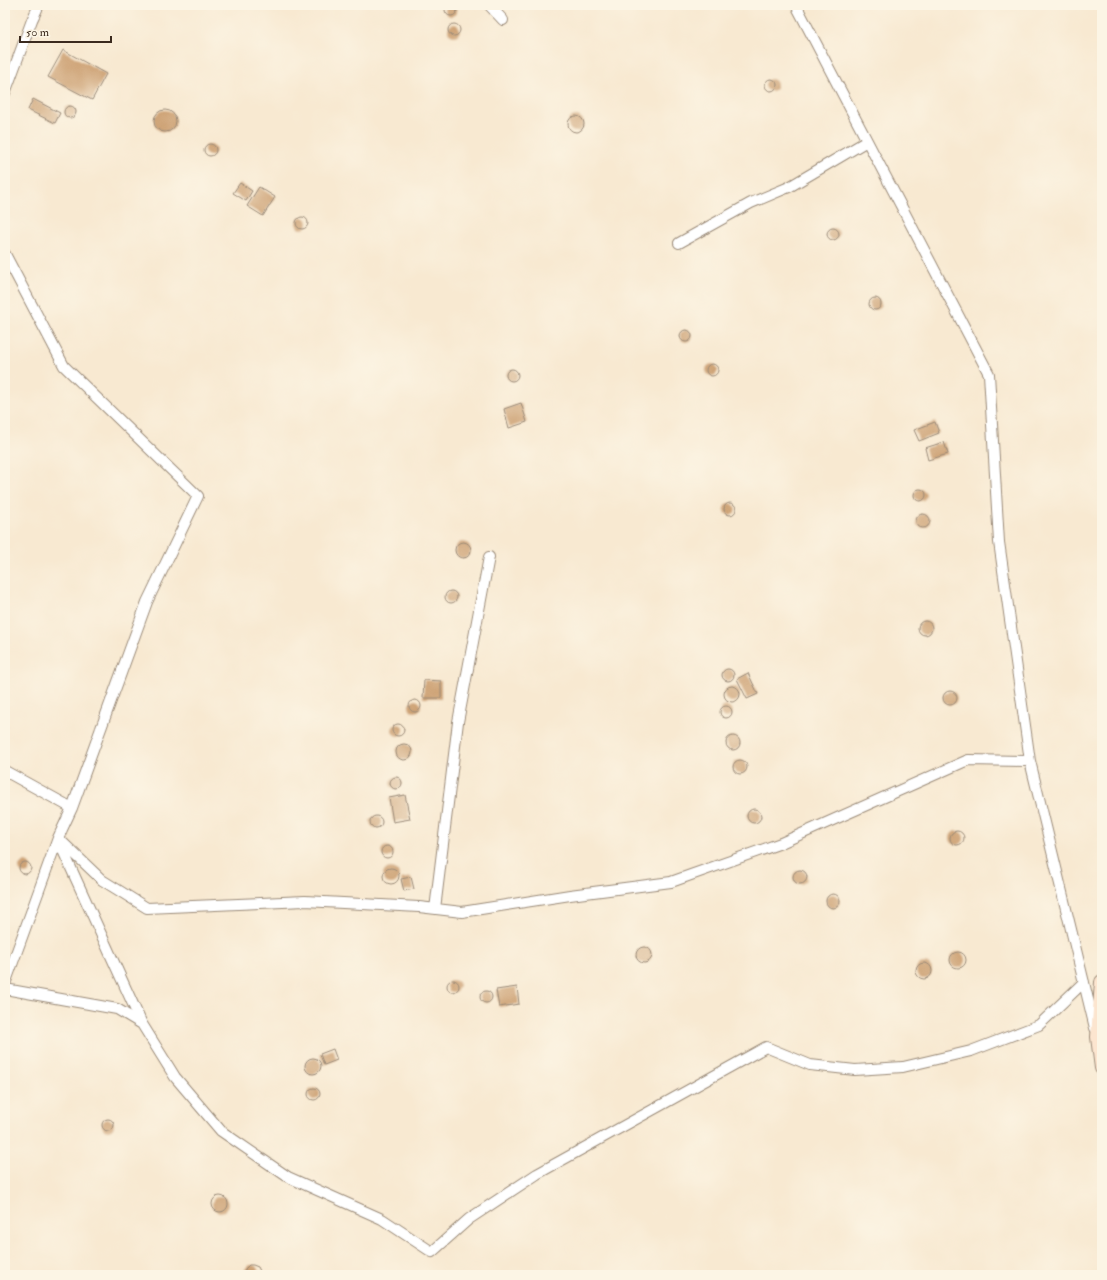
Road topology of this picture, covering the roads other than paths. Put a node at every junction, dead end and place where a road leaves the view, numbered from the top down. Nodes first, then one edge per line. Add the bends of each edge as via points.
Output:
1 (39, 5) edge
2 (488, 5) edge
3 (796, 5) edge
4 (503, 20) dead end
5 (5, 93) edge
6 (867, 141) junction
7 (679, 243) dead end
8 (5, 254) edge
9 (489, 557) dead end
10 (1030, 761) junction
11 (5, 771) edge
12 (72, 808) junction
13 (58, 838) junction
14 (435, 909) junction
15 (1084, 982) junction
16 (1102, 982) edge
17 (5, 984) edge
18 (5, 989) edge
19 (142, 1024) junction
20 (1098, 1037) junction
21 (1102, 1068) edge

1 - 5 street
2 - 4 street
3 - 6 street
6 - 7 street via 789,187 750,202
6 - 10 street via 989,374 999,542
8 - 12 street via 64,366 198,496 147,602
9 - 14 street via 458,722
10 - 14 street via 968,760 781,843 671,882 462,912
10 - 15 street
11 - 12 street
12 - 13 street
13 - 14 street via 102,880 147,908 305,901
13 - 17 street
13 - 19 street
15 - 19 street via 1039,1025 971,1051 903,1067 855,1070 810,1065 766,1048 537,1174 469,1219 432,1252 382,1219 288,1177 220,1131 175,1077
15 - 20 street
16 - 20 main road
18 - 19 street via 117,1009
20 - 21 main road

